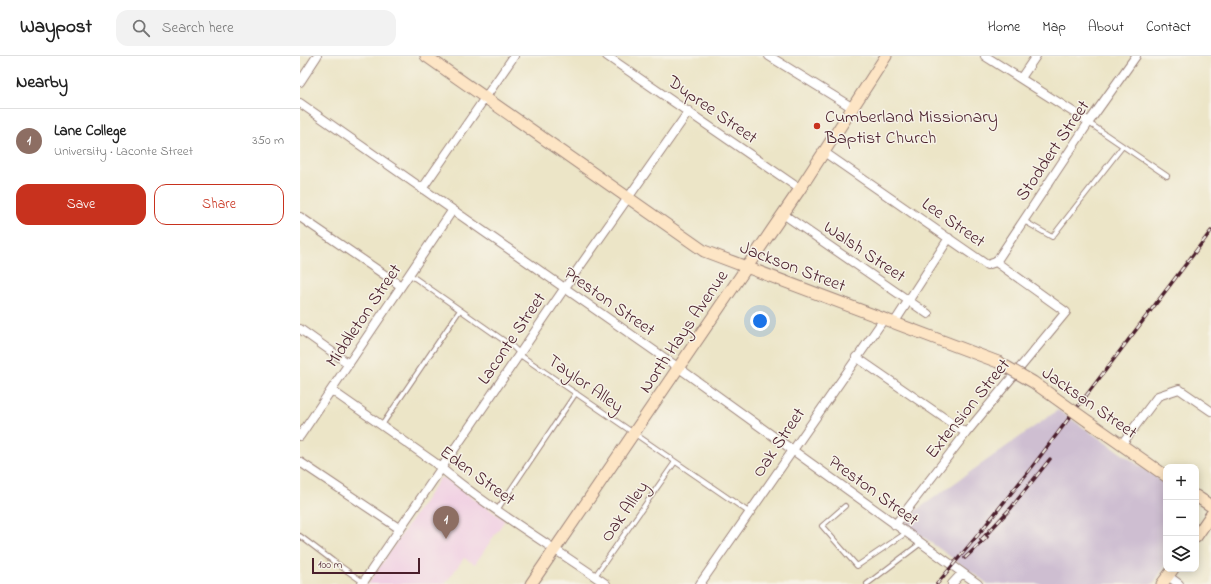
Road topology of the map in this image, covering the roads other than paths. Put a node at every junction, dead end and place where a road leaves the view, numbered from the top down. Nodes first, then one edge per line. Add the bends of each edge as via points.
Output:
1 (317, 56) edge
2 (426, 56) edge
3 (514, 56) edge
4 (607, 56) edge
5 (769, 56) edge
6 (886, 56) edge
7 (985, 56) edge
8 (1036, 56) edge
9 (1136, 56) edge
10 (1021, 78) junction
11 (300, 82) edge
12 (485, 98) junction
13 (300, 103) edge
14 (853, 108) junction
15 (689, 112) junction
16 (1088, 122) junction
17 (1123, 146) junction
18 (824, 152) junction
19 (1167, 176) dead end
20 (422, 189) junction
21 (800, 189) junction
22 (628, 198) junction
23 (452, 211) junction
24 (783, 214) junction
25 (300, 217) edge
26 (1024, 221) junction
27 (949, 238) junction
28 (996, 262) junction
29 (747, 266) junction
30 (409, 274) junction
31 (401, 286) junction
32 (564, 289) junction
33 (908, 299) junction
34 (460, 310) junction
35 (1066, 312) joint
36 (928, 314) dead end
37 (889, 321) junction
38 (300, 329) edge
39 (520, 353) junction
40 (856, 357) junction
41 (349, 364) junction
42 (679, 368) junction
43 (332, 390) junction
44 (576, 393) junction
45 (1211, 411) edge
46 (382, 425) junction
47 (634, 433) junction
48 (966, 433) junction
49 (300, 436) edge
50 (1120, 445) junction
51 (792, 450) junction
52 (300, 462) edge
53 (675, 462) junction
54 (441, 468) junction
55 (1163, 474) edge
56 (1199, 498) edge
57 (845, 506) dead end
58 (1211, 506) edge
59 (497, 510) junction
60 (750, 513) junction
61 (1211, 515) edge
62 (895, 525) junction
63 (400, 529) junction
64 (1199, 532) edge
65 (906, 533) junction
66 (300, 536) edge
67 (921, 544) junction
68 (556, 550) junction
69 (962, 573) junction
70 (595, 576) junction
71 (1168, 576) edge
72 (363, 583) edge
73 (603, 583) edge
74 (531, 584) edge
75 (700, 584) edge
76 (867, 584) edge
77 (952, 584) edge
78 (978, 584) edge
79 (1179, 584) edge

1 - 11 street
2 - 12 street, Jackson Street
3 - 12 street
4 - 15 street, Dupree Street
5 - 14 street
6 - 14 street, North Hays Avenue
7 - 10 street
8 - 10 street
9 - 16 street, Stoddert Street
10 - 16 street
12 - 20 street
12 - 22 street, Jackson Street
13 - 20 street, Preston Street
14 - 18 street, North Hays Avenue
15 - 21 street, Dupree Street
15 - 22 street, Laconte Street
16 - 17 lane
16 - 26 street, Stoddert Street
17 - 19 lane
17 - 26 lane via 1052,237
18 - 21 street, North Hays Avenue
18 - 27 street, Lee Street
20 - 23 street, Preston Street
21 - 24 street, North Hays Avenue
22 - 29 street, Jackson Street via 704,251
22 - 32 street, Laconte Street
23 - 30 street, Middleton Street
23 - 32 street, Preston Street
24 - 29 street, North Hays Avenue
24 - 33 street, Walsh Street
25 - 31 street
26 - 28 street, Stoddert Street
27 - 28 street, Lee Street via 987,265
27 - 33 street, Oak Street
28 - 35 street, Lee Street
29 - 37 street, Jackson Street
29 - 42 street, North Hays Avenue
30 - 31 street, Middleton Street
30 - 34 lane, Taylor Alley
31 - 41 street, Middleton Street
32 - 39 street, Laconte Street
32 - 42 street, Preston Street
33 - 36 street, Walsh Street
33 - 37 street, Oak Street
34 - 39 lane, Taylor Alley
34 - 46 lane
35 - 48 street, Extension Street
37 - 40 street, Oak Street
37 - 50 street, Jackson Street, bridge via 998,362 1033,382
38 - 41 street
39 - 44 lane, Taylor Alley
39 - 54 street, Laconte Street
40 - 48 street
40 - 51 street, Oak Street
41 - 43 street, Middleton Street
42 - 47 street, North Hays Avenue
42 - 51 street, Preston Street
43 - 46 street, Eden Street
43 - 49 street, Middleton Street
44 - 47 lane, Taylor Alley
44 - 59 lane
45 - 50 street via 1180,389 1158,396
46 - 54 street, Eden Street
47 - 53 lane, Taylor Alley
47 - 68 street, North Hays Avenue
48 - 62 street, Extension Street
50 - 55 street, Jackson Street
51 - 60 street, Oak Street
51 - 62 street, Preston Street
52 - 63 street
53 - 60 lane, Taylor Alley
53 - 70 lane, Oak Alley
54 - 59 street, Eden Street via 482,503
54 - 63 street, Laconte Street
56 - 58 street
57 - 65 lane via 822,526 857,566
59 - 68 street, Eden Street
60 - 75 street, Oak Street
61 - 64 street
62 - 65 street, Preston Street
63 - 72 street, Laconte Street
65 - 67 street, Preston Street
66 - 72 lane
67 - 69 street, Preston Street
67 - 76 lane
68 - 70 street, Eden Street
68 - 74 street, North Hays Avenue
69 - 77 street
69 - 78 street, Preston Street
70 - 73 street, Eden Street
71 - 79 street

